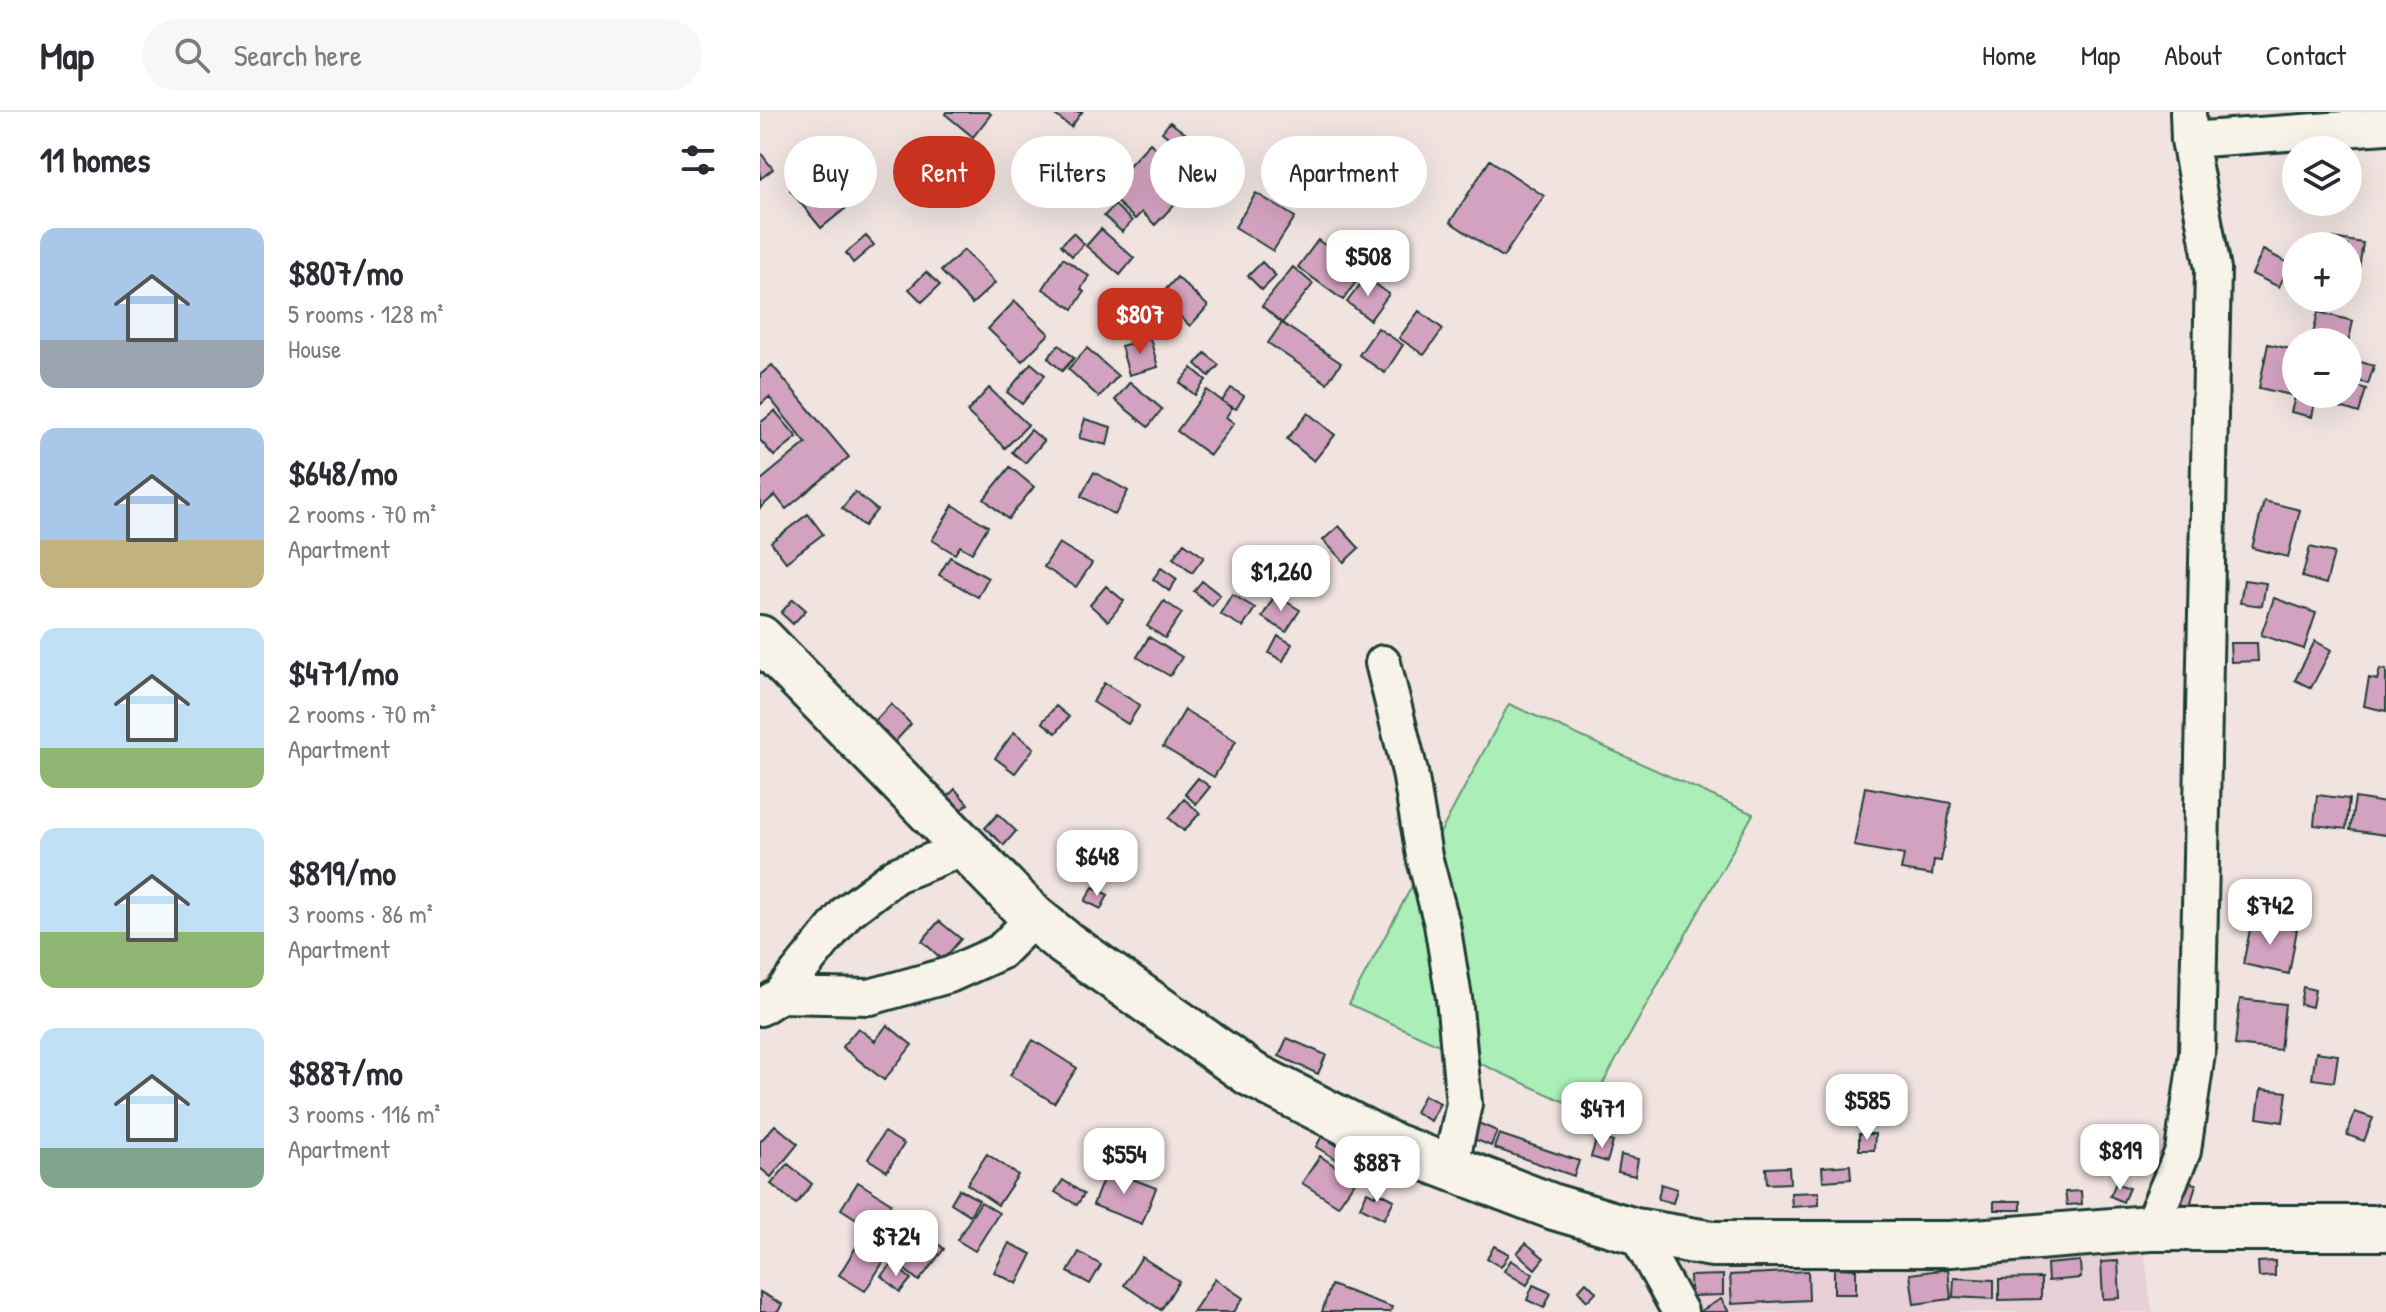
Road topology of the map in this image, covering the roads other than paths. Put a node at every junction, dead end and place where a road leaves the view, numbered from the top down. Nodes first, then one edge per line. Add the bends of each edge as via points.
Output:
1 (2188, 126) edge
2 (2386, 126) edge
3 (760, 638) edge
4 (1383, 663) dead end
5 (966, 847) junction
6 (1034, 918) junction
7 (770, 1001) edge
8 (1450, 1168) junction
9 (2150, 1228) junction
10 (2386, 1228) edge
11 (1635, 1231) junction
12 (1680, 1312) edge

1 - 2 street
1 - 9 street via 2213,269 2197,1053 2183,1151
3 - 5 main road
4 - 8 street via 1454,998 1464,1104
5 - 6 main road
5 - 7 street via 896,875 847,912
6 - 7 street via 1000,952 949,975 870,997
6 - 8 main road via 1251,1074 1391,1145
8 - 11 main road
9 - 10 main road
9 - 11 main road via 1950,1244 1713,1244
11 - 12 street

